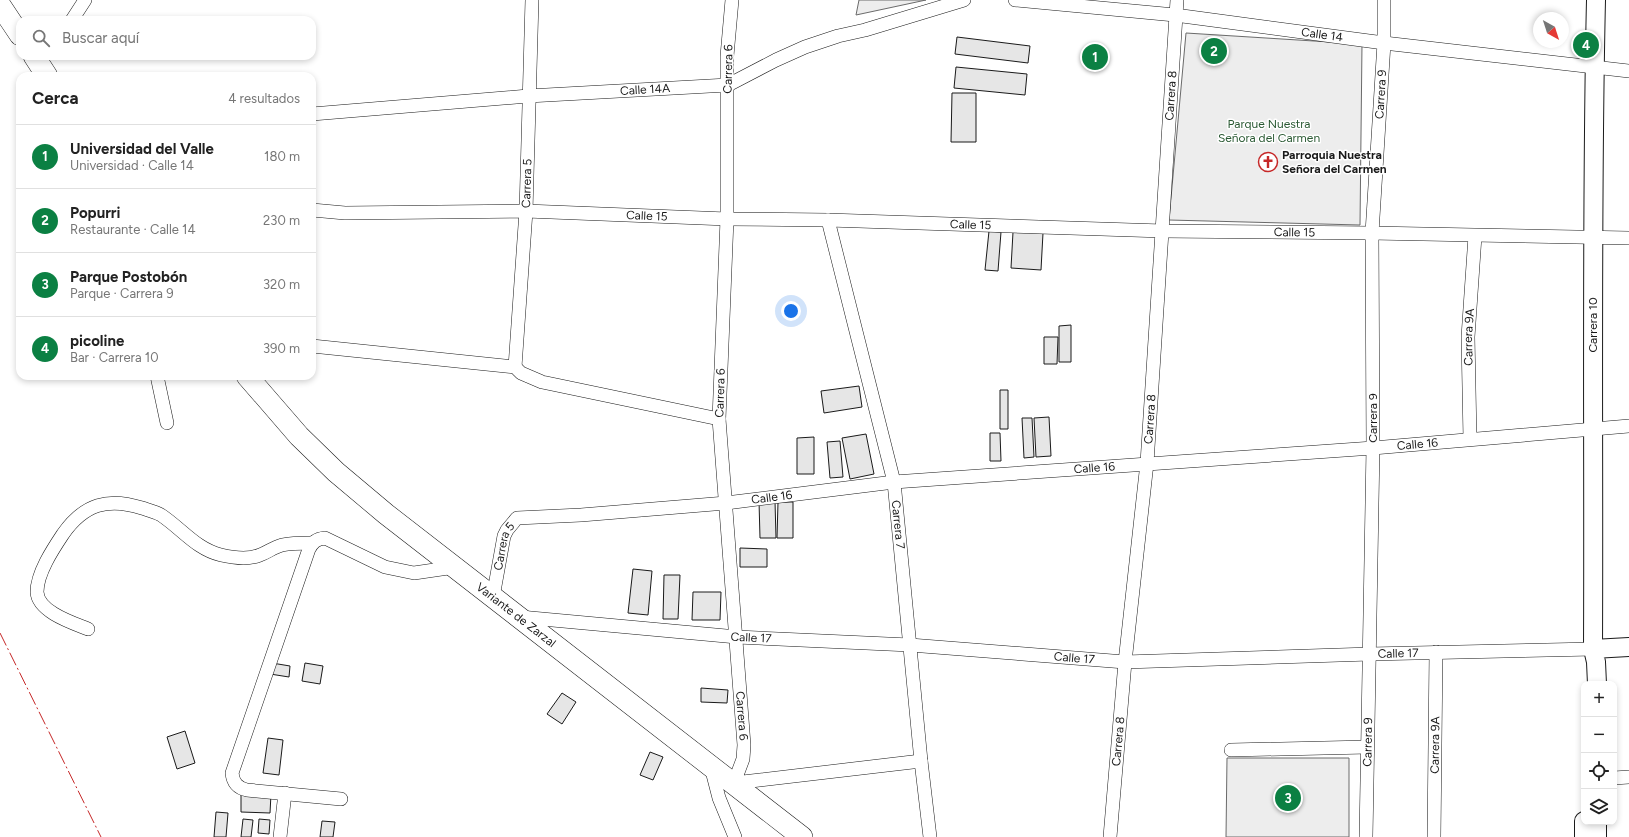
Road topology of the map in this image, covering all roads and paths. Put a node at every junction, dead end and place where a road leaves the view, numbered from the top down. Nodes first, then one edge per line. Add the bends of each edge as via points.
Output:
1 (85, 0) edge
2 (532, 0) edge
3 (732, 0) edge
4 (964, 0) edge
5 (1015, 0) edge
6 (1177, 0) edge
7 (1384, 0) edge
8 (1596, 0) edge
9 (0, 5) edge
10 (1175, 15) junction
11 (75, 16) edge
12 (16, 29) edge
13 (1384, 42) junction
14 (1594, 68) junction
15 (1629, 71) edge
16 (728, 85) junction
17 (528, 96) junction
18 (316, 114) edge
19 (316, 210) edge
20 (526, 211) junction
21 (727, 219) junction
22 (828, 220) junction
23 (1163, 231) junction
24 (1372, 233) junction
25 (1476, 236) junction
26 (1592, 237) junction
27 (1629, 238) edge
28 (316, 346) edge
29 (515, 367) junction
30 (158, 380) edge
31 (250, 380) edge
32 (719, 419) junction
33 (167, 423) dead end
34 (1629, 426) edge
35 (1594, 428) junction
36 (1470, 439) junction
37 (1373, 448) junction
38 (1147, 463) junction
39 (894, 482) junction
40 (726, 503) junction
41 (560, 516) joint
42 (312, 543) junction
43 (455, 567) junction
44 (493, 597) junction
45 (520, 617) junction
46 (88, 629) dead end
47 (736, 637) junction
48 (910, 645) junction
49 (1629, 647) edge
50 (1593, 649) junction
51 (1436, 652) junction
52 (1370, 654) junction
53 (1125, 662) junction
54 (1586, 681) edge
55 (1597, 681) edge
56 (1367, 747) junction
57 (1231, 750) dead end
58 (920, 762) junction
59 (711, 765) junction
60 (1617, 778) edge
61 (1629, 778) edge
62 (734, 783) junction
63 (285, 793) junction
64 (341, 799) dead end
65 (1584, 825) edge
66 (1597, 825) edge
67 (280, 837) edge
68 (735, 837) edge
69 (802, 837) edge
70 (930, 837) edge
71 (1110, 837) edge
72 (1366, 837) edge
73 (1434, 837) edge
74 (1584, 837) edge
75 (1597, 837) edge

1 - 11 street
2 - 17 street, Carrera 5
3 - 16 street, Carrera 6 via 727,56
4 - 16 street, Calle 14A via 805,47
5 - 10 street, Calle 14
6 - 10 street, Carrera 8
7 - 13 street, Carrera 9
8 - 14 street, Carrera 10
9 - 12 main road
10 - 13 street, Calle 14
10 - 23 street, Carrera 8
13 - 14 street, Calle 14
13 - 24 street, Carrera 9
14 - 15 street, Calle 14
14 - 26 street, Carrera 10
16 - 17 street, Calle 14A
16 - 21 street, Carrera 6
17 - 18 street, Calle 14A
17 - 20 street, Carrera 5
19 - 20 street, Calle 15 via 345,214
20 - 21 street, Calle 15
20 - 29 street, Carrera 5
21 - 22 street, Calle 15
21 - 32 street, Carrera 6
22 - 23 street, Calle 15
22 - 39 street, Carrera 7
23 - 24 street, Calle 15
23 - 38 street, Carrera 8
24 - 25 street, Calle 15
24 - 37 street, Carrera 9
25 - 26 street, Calle 15
25 - 36 street, Carrera 9A via 1468,337
26 - 27 street, Calle 15
26 - 35 street, Carrera 10
28 - 29 street
29 - 32 street via 521,373 542,382
30 - 33 street
31 - 43 main road, Variante de Zarzal via 299,436 336,472
32 - 40 street, Carrera 6
34 - 35 street, Calle 16
35 - 36 street, Calle 16
35 - 50 street, Carrera 10
36 - 37 street, Calle 16
37 - 38 street, Calle 16
37 - 52 street, Carrera 9
38 - 39 street, Calle 16
38 - 53 street, Carrera 8
39 - 40 street, Calle 16
39 - 48 street, Carrera 7
40 - 41 street, Calle 16
40 - 47 street, Carrera 6
41 - 44 street, Carrera 5 via 518,518 511,524 504,536
42 - 43 street via 325,538 385,567 414,573
42 - 46 street via 284,545 253,558 236,558 204,550 160,515 132,505 101,503 83,514 68,528 52,552 39,580 37,593 41,603 51,612
42 - 63 street via 232,773 235,783 240,788
43 - 44 main road, Variante de Zarzal
44 - 45 main road, Variante de Zarzal
45 - 47 street, Calle 17
45 - 59 main road, Variante de Zarzal
47 - 48 street, Calle 17
47 - 62 street, Carrera 6 via 744,745 743,759
48 - 53 street, Calle 17
48 - 58 street, Carrera 7
49 - 50 street, Calle 17
50 - 51 street, Calle 17
50 - 54 street, Carrera 10 via 1586,661
50 - 55 street, Carrera 10
51 - 52 street, Calle 17
51 - 73 street, Carrera 9A
52 - 53 street, Calle 17
52 - 56 street, Carrera 9
53 - 71 street, Carrera 8
56 - 57 street
56 - 72 street, Carrera 9
58 - 62 street
58 - 70 street, Carrera 7
59 - 62 main road, Variante de Zarzal
59 - 68 street via 719,798
60 - 61 street
62 - 69 main road, Variante de Zarzal
63 - 64 street
63 - 67 street
65 - 74 street
66 - 75 street

